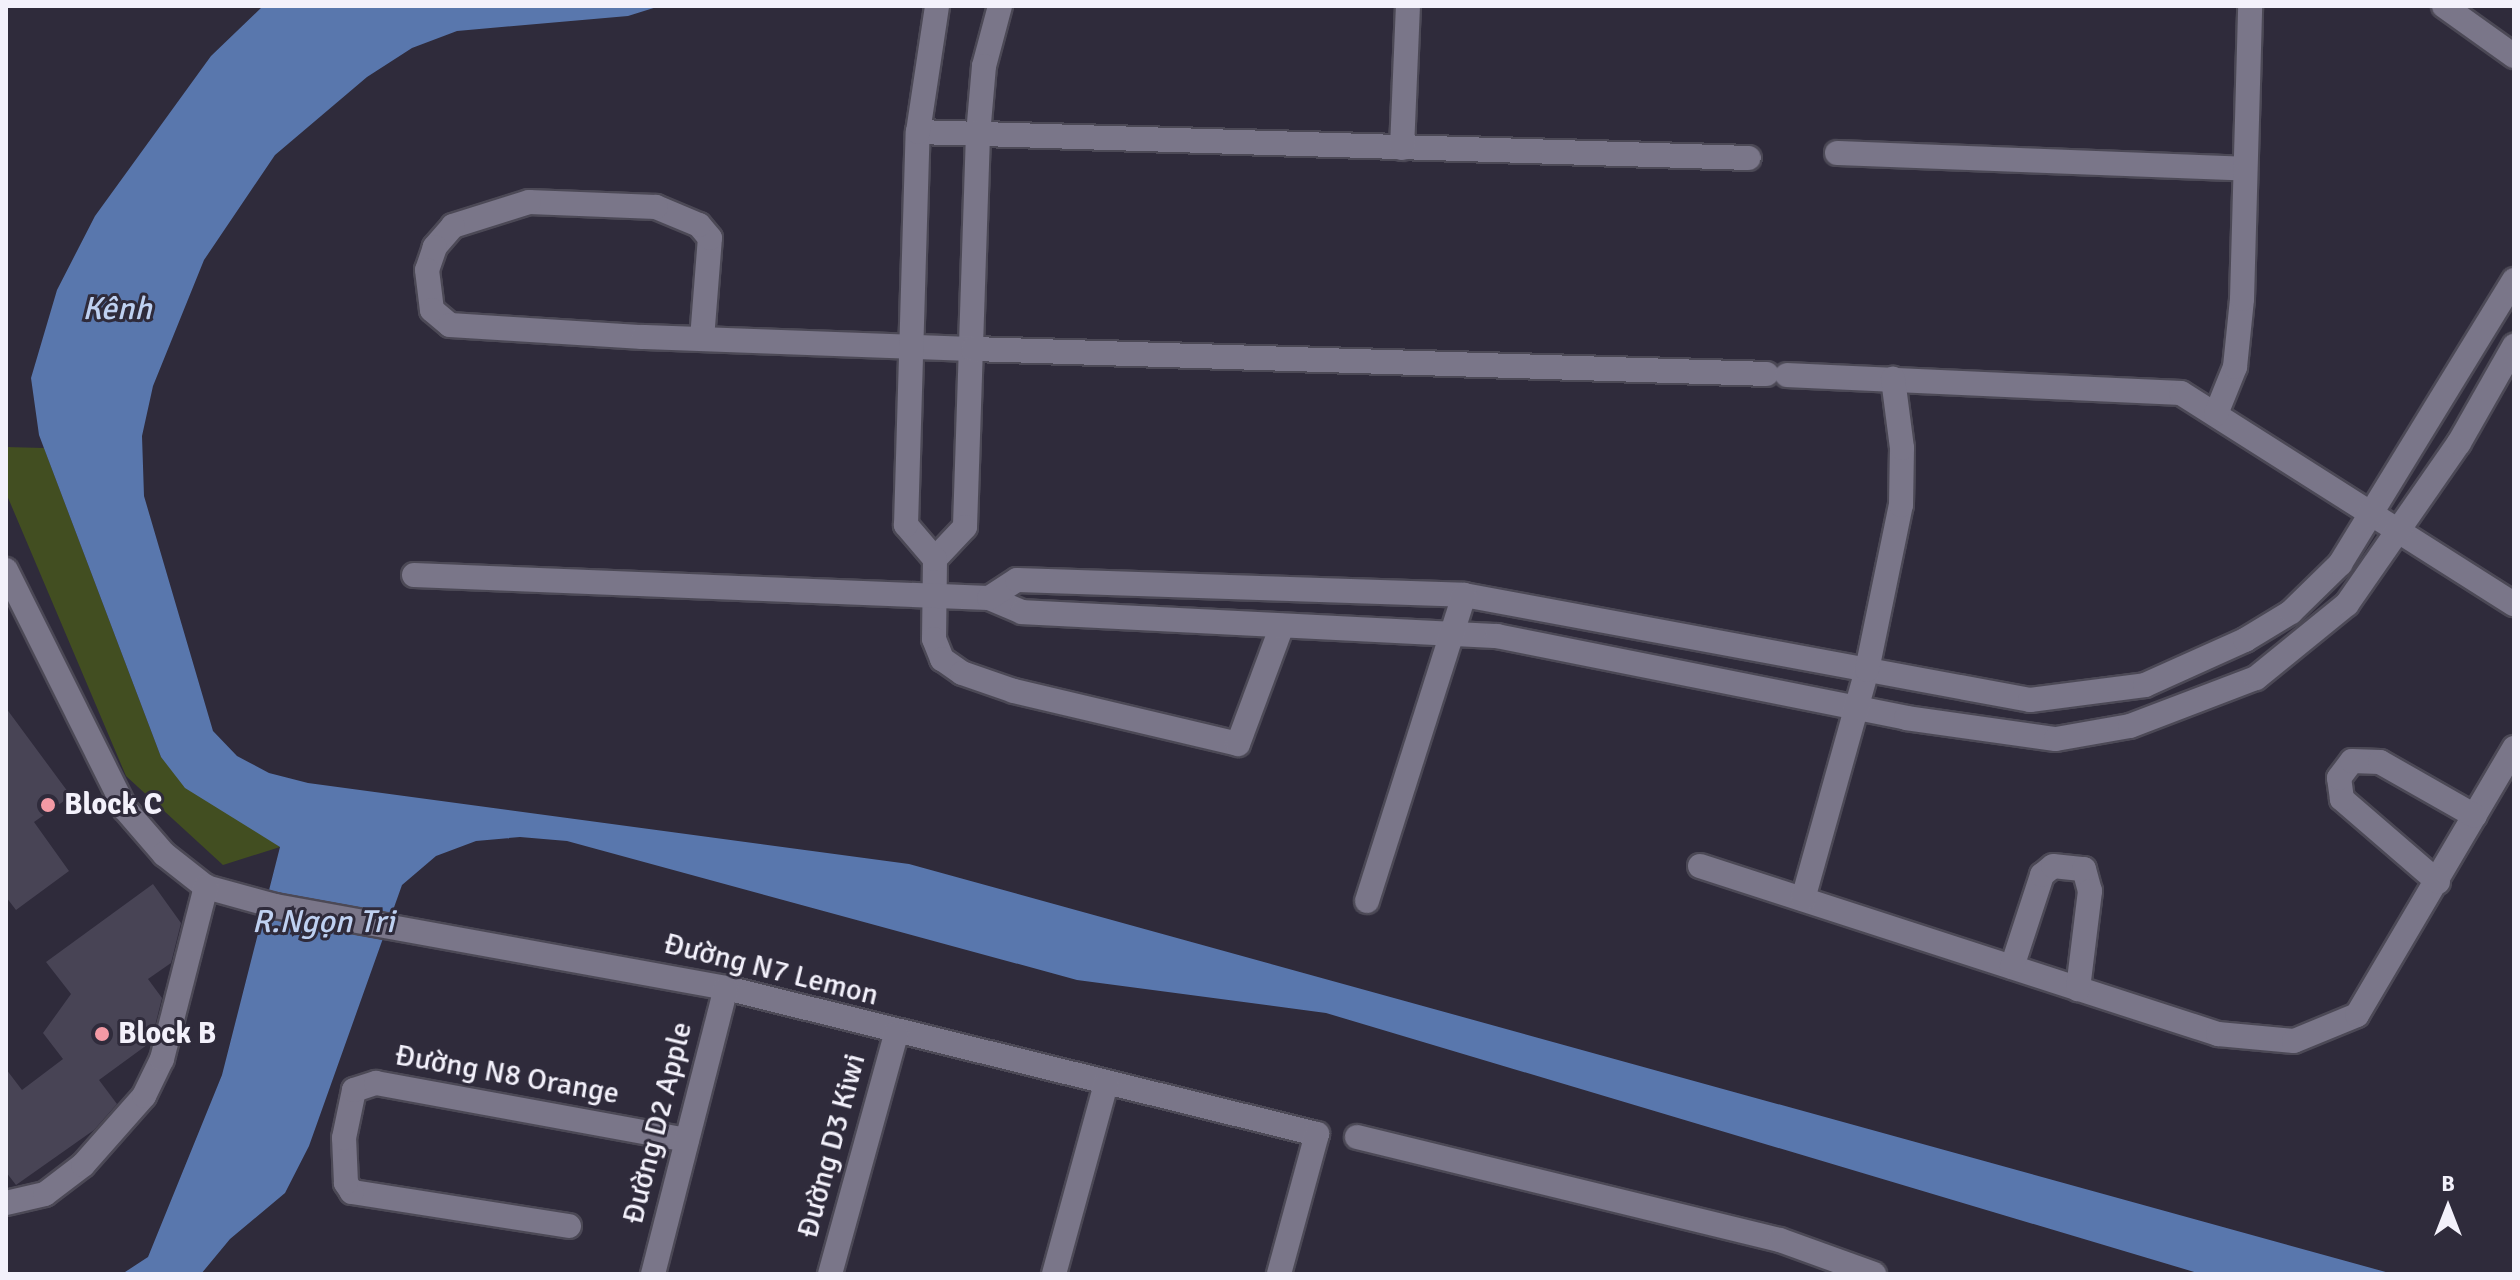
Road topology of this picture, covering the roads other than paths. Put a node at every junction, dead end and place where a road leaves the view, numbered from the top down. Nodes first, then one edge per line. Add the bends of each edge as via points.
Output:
1 (937, 6) edge
2 (1000, 6) edge
3 (1408, 6) edge
4 (2250, 6) edge
5 (2444, 6) edge
6 (2514, 56) edge
7 (918, 132) junction
8 (978, 134) junction
9 (1402, 148) junction
10 (1837, 153) dead end
11 (1749, 158) dead end
12 (2245, 169) junction
13 (2514, 280) edge
14 (702, 339) junction
15 (912, 345) junction
16 (2514, 346) edge
17 (973, 349) junction
18 (1893, 379) junction
19 (2216, 414) junction
20 (2371, 516) junction
21 (2398, 532) junction
22 (935, 559) junction
23 (6, 570) edge
24 (414, 575) dead end
25 (1464, 595) junction
26 (934, 596) junction
27 (989, 598) junction
28 (2514, 604) edge
29 (1282, 626) junction
30 (1457, 634) junction
31 (1867, 670) junction
32 (1855, 707) junction
33 (2514, 748) edge
34 (2475, 816) junction
35 (1700, 866) dead end
36 (2438, 882) junction
37 (206, 887) junction
38 (1803, 899) junction
39 (1367, 901) dead end
40 (2012, 967) junction
41 (726, 988) junction
42 (2078, 989) junction
43 (896, 1034) junction
44 (1106, 1084) junction
45 (1357, 1137) dead end
46 (687, 1140) junction
47 (6, 1203) edge
48 (569, 1226) dead end
49 (1815, 1264) edge
50 (653, 1274) edge
51 (830, 1274) edge
52 (1054, 1274) edge
53 (1279, 1274) edge
54 (1874, 1274) edge

1 - 7 street
2 - 8 street via 984,66
3 - 9 street
4 - 12 street
5 - 6 street
7 - 8 street
7 - 15 street
8 - 9 street
8 - 17 street
9 - 11 street
10 - 12 street
12 - 19 street via 2235,367
13 - 20 street
14 - 14 street via 450,325 432,310 427,270 435,247 453,226 529,202 656,207 699,225 710,238
14 - 15 street
15 - 17 street
15 - 22 street via 906,525
16 - 21 street
17 - 18 street
17 - 22 street via 965,527
18 - 19 street via 2159,390 2181,393
18 - 31 street via 1902,448 1901,505
19 - 20 street
20 - 21 street
20 - 31 street via 2340,564 2291,612 2245,640 2145,685 2030,700
21 - 28 street
21 - 32 street via 2347,604 2301,644 2256,678 2191,707 2056,739
22 - 26 street
23 - 37 street via 125,809 164,854
24 - 26 street
25 - 27 street via 1017,580
25 - 30 street
25 - 31 street
26 - 27 street
26 - 29 street via 934,639 942,659 962,673 1238,744
27 - 29 street via 1022,612
29 - 30 street
30 - 32 street via 1497,636
30 - 39 street
31 - 32 street
32 - 38 street
33 - 34 street
34 - 36 street
34 - 36 street via 2380,762 2352,761 2339,778 2342,799
35 - 38 street
36 - 42 street via 2357,1015 2294,1041 2218,1034
37 - 41 street, Đường N7 Lemon via 275,906
37 - 47 street via 162,1059 144,1096 83,1165 45,1194
38 - 40 street
40 - 42 street
40 - 42 street via 2042,875 2053,866 2084,869 2090,891
41 - 43 street, Đường N7 Lemon
41 - 46 street, Đường D2 Apple
43 - 44 street, Đường N7 Lemon
43 - 51 street, Đường D3 Kiwi
44 - 52 street
44 - 53 street, Đường N7 Lemon via 1317,1134
45 - 49 street
46 - 48 street, Đường N8 Orange via 376,1083 354,1090 344,1138 352,1192
46 - 50 street, Đường D2 Apple
49 - 54 street

